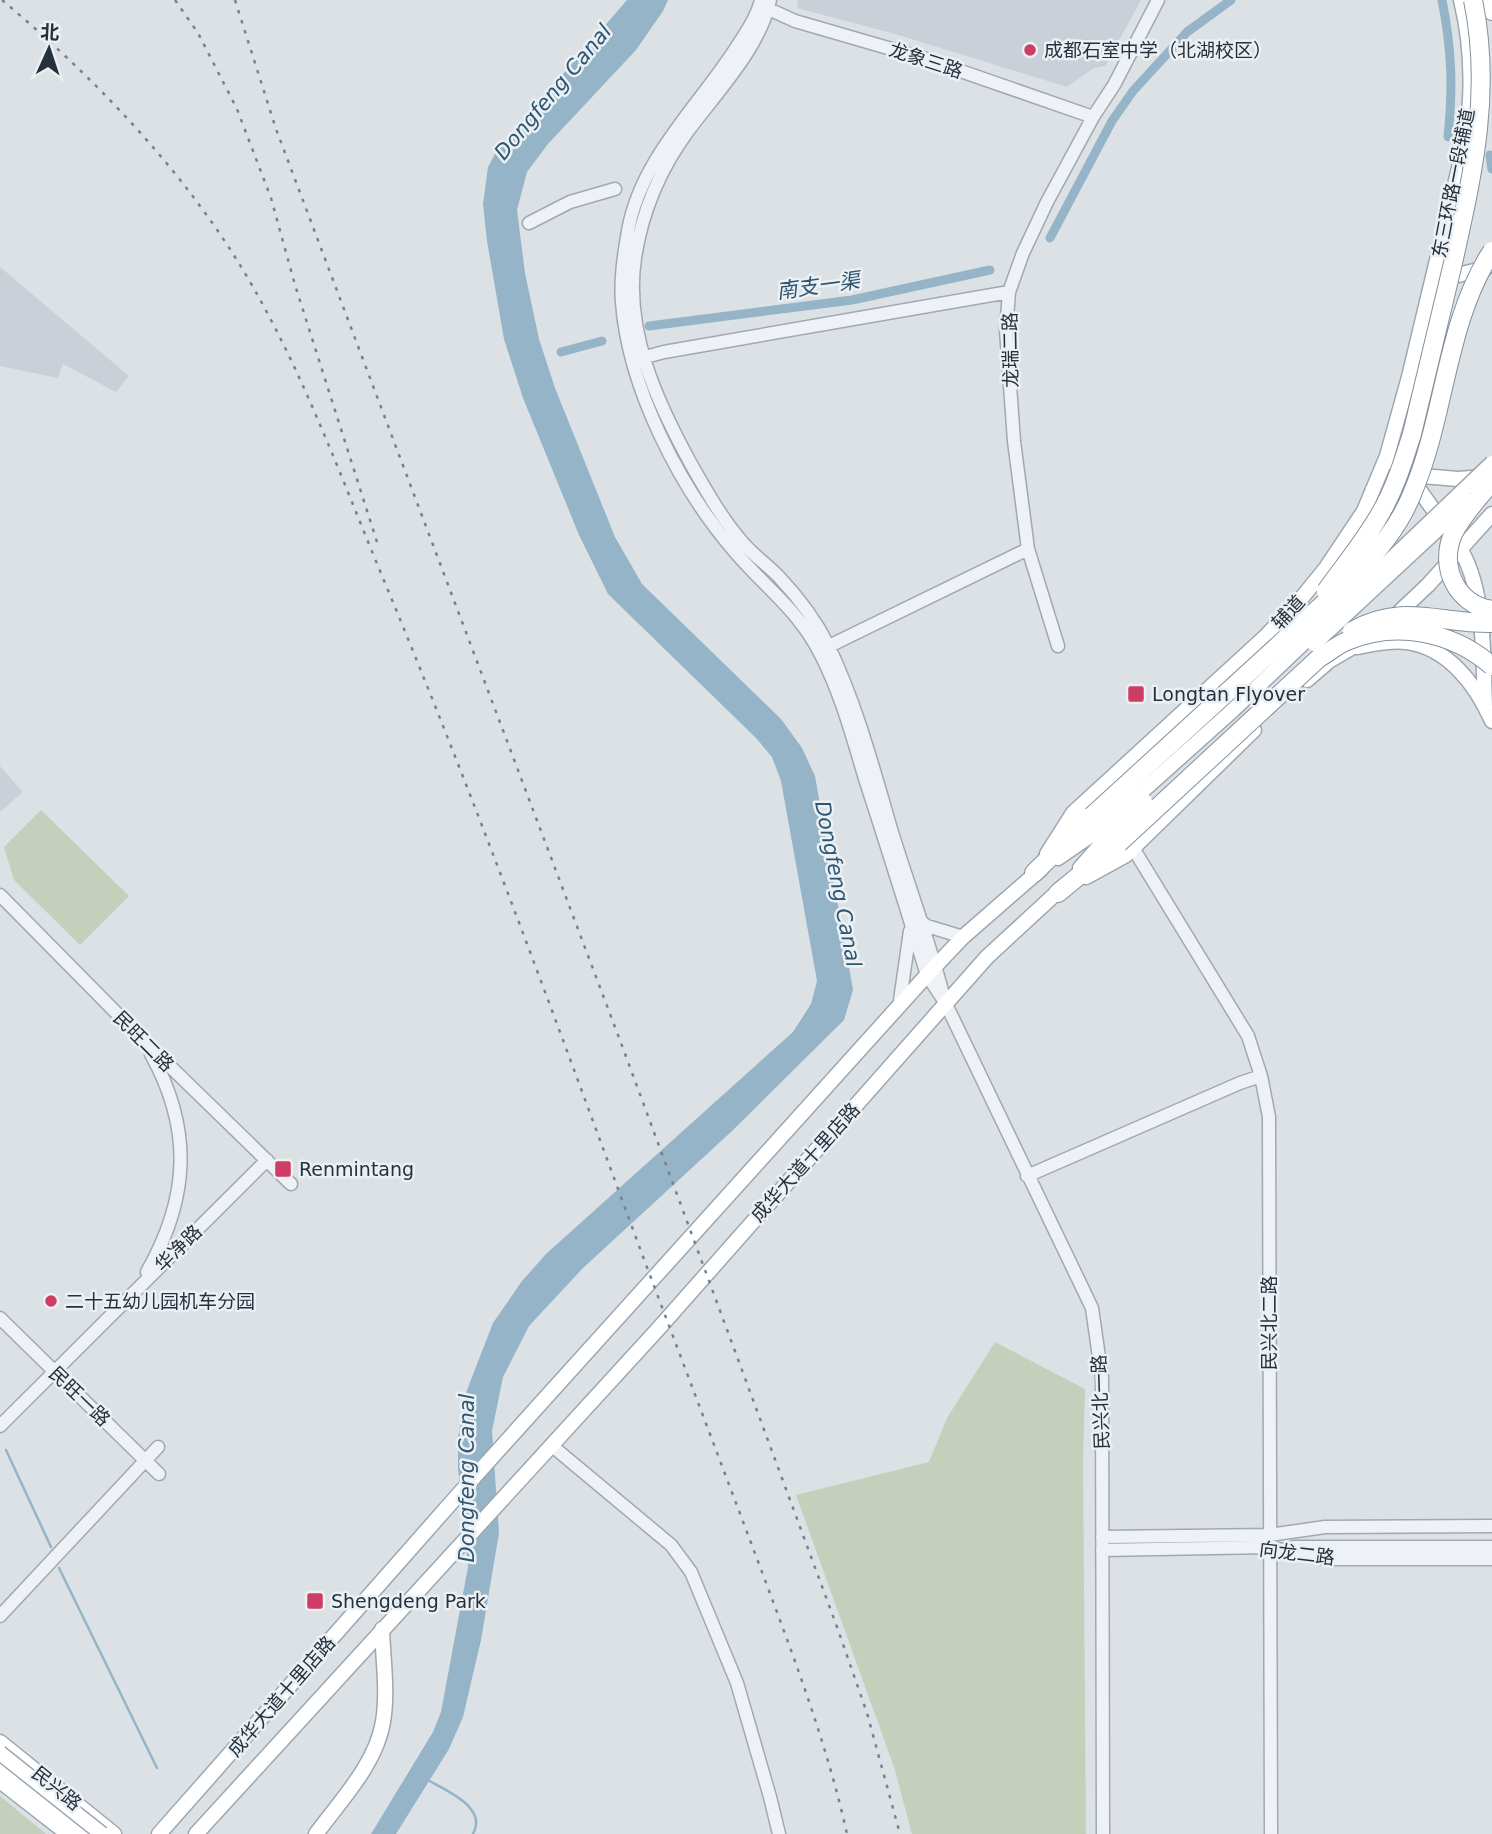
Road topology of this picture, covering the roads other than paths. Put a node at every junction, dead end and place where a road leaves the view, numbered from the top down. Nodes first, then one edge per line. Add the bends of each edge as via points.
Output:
1 (1158, 0) edge
2 (1461, 0) edge
3 (1473, 0) edge
4 (1489, 0) edge
5 (765, 3) edge
6 (1492, 11) edge
7 (1093, 117) junction
8 (615, 189) dead end
9 (529, 223) dead end
10 (1492, 251) edge
11 (1492, 267) edge
12 (1433, 281) junction
13 (1009, 292) junction
14 (638, 359) junction
15 (1387, 456) junction
16 (1492, 463) edge
17 (1409, 475) junction
18 (1492, 479) edge
19 (1492, 514) edge
20 (1028, 549) junction
21 (1461, 550) junction
22 (1492, 610) edge
23 (1307, 618) junction
24 (1492, 624) edge
25 (1058, 646) dead end
26 (1355, 647) junction
27 (824, 648) junction
28 (1319, 658) junction
29 (1492, 666) edge
30 (1485, 706) junction
31 (1492, 721) edge
32 (1110, 834) junction
33 (1034, 873) junction
34 (1058, 893) joint
35 (0, 895) edge
36 (915, 922) junction
37 (963, 937) junction
38 (931, 971) junction
39 (946, 1004) junction
40 (899, 1007) junction
41 (146, 1043) junction
42 (1261, 1076) junction
43 (267, 1160) junction
44 (1027, 1176) junction
45 (291, 1184) dead end
46 (133, 1293) junction
47 (0, 1318) edge
48 (54, 1371) junction
49 (0, 1426) edge
50 (551, 1445) junction
51 (158, 1447) dead end
52 (146, 1460) junction
53 (159, 1474) dead end
54 (1492, 1526) edge
55 (1492, 1534) edge
56 (1269, 1541) junction
57 (1422, 1541) junction
58 (1102, 1543) junction
59 (1492, 1547) edge
60 (1492, 1559) edge
61 (0, 1615) edge
62 (382, 1629) junction
63 (0, 1742) edge
64 (0, 1753) edge
65 (0, 1766) edge
66 (0, 1781) edge
67 (68, 1834) edge
68 (85, 1834) edge
69 (102, 1834) edge
70 (114, 1834) edge
71 (159, 1834) edge
72 (195, 1834) edge
73 (316, 1834) edge
74 (779, 1834) edge
75 (1103, 1834) edge
76 (1271, 1834) edge

1 - 7 street, 龙瑞二路
2 - 12 main road, 东三环路一段辅道 via 1467,24 1470,112
3 - 23 highway, bridge via 1483,64 1483,111 1476,160 1412,434 1398,478 1370,531
4 - 6 highway
5 - 7 street, 龙象三路 via 795,21 926,59
5 - 14 street, 民兴北一路 via 754,40 666,165 640,225 633,302
7 - 13 street, 龙瑞二路 via 1042,212
8 - 9 street via 570,202
10 - 23 highway, bridge via 1463,309 1412,497 1376,552
11 - 12 main road
12 - 15 main road, 辅道
13 - 14 street
13 - 20 street, 龙瑞二路 via 1006,330 1014,441
14 - 27 street, 民兴北一路 via 640,388 704,513
15 - 17 main road
15 - 33 main road, 辅道 via 1364,511 1300,600 1073,813
16 - 32 main road, bridge
17 - 18 main road
17 - 21 main road
18 - 22 highway, bridge via 1454,533 1448,567 1463,597
18 - 32 main road, bridge
19 - 21 main road
20 - 25 street, 龙瑞二路
20 - 27 street
21 - 26 main road via 1401,612
21 - 30 main road via 1478,601
23 - 32 highway, bridge
24 - 28 highway, bridge via 1412,614 1388,618 1366,623
26 - 30 main road via 1390,642 1423,646 1468,678
26 - 32 main road via 1329,661 1200,781
27 - 36 street, 民兴北一路
28 - 29 highway, bridge via 1347,641 1374,634 1424,632 1450,639
28 - 32 highway, bridge
30 - 31 main road
32 - 33 highway
32 - 34 highway
32 - 42 street, 民兴北二路 via 1248,1036
33 - 37 main road, 成华大道十里店路
34 - 39 main road, 成华大道十里店路 via 987,957
35 - 41 street, 民旺二路
36 - 37 street
36 - 38 street, 民兴北一路
36 - 40 street
37 - 38 main road, 成华大道十里店路
38 - 39 street, 民兴北一路
38 - 40 main road, 成华大道十里店路
39 - 44 street, 民兴北一路
39 - 50 main road, 成华大道十里店路
40 - 71 main road, 成华大道十里店路
41 - 43 street, 民旺二路
41 - 46 street via 174,1112 180,1175 170,1227
42 - 44 street
42 - 56 street, 民兴北二路 via 1269,1117
43 - 45 street, 民旺二路
43 - 46 street, 华净路
44 - 58 street, 民兴北一路 via 1092,1308 1102,1378
46 - 48 street, 华净路
47 - 48 street, 民旺一路
48 - 49 street, 华净路
48 - 52 street, 民旺一路
50 - 62 main road, 成华大道十里店路
50 - 74 street via 671,1545 691,1572 737,1682
51 - 52 street
52 - 53 street, 民旺一路
52 - 61 street
54 - 56 street, 向龙二路 via 1325,1527
55 - 57 street
56 - 57 street
56 - 58 street, 向龙二路
56 - 60 street, 向龙二路 via 1326,1559
56 - 76 street, 民兴北二路
57 - 59 street
58 - 75 street, 民兴北一路
62 - 72 main road, 成华大道十里店路
62 - 73 main road via 385,1707 377,1742
63 - 70 main road, 民兴路
64 - 69 main road, 民兴路, bridge
65 - 68 main road, 民兴路
66 - 67 main road, 民兴路

